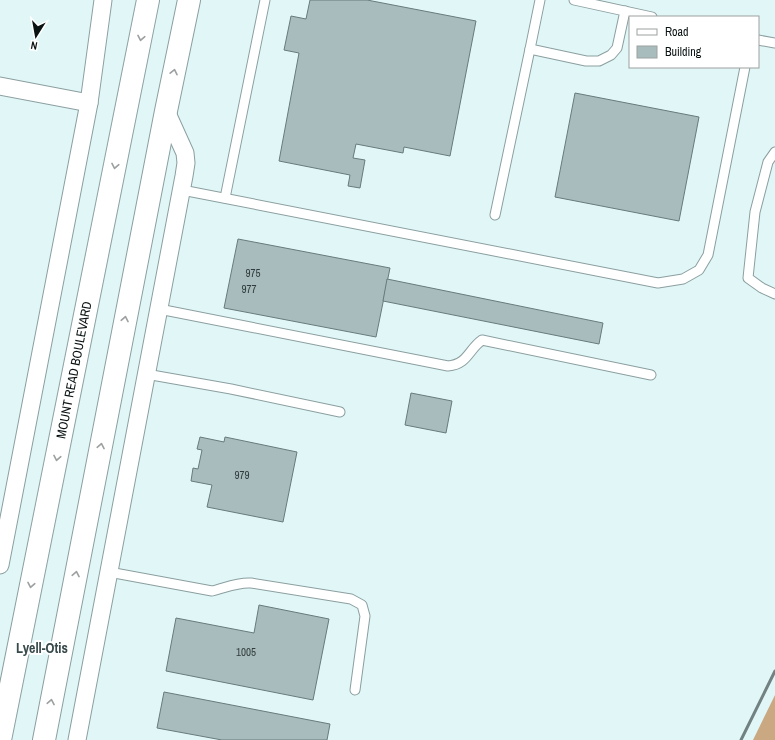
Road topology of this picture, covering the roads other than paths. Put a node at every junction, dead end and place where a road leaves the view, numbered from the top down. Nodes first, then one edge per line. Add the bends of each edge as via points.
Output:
1 (103, 0) edge
2 (148, 0) edge
3 (189, 0) edge
4 (265, 0) edge
5 (540, 0) edge
6 (574, 0) edge
7 (625, 11) junction
8 (648, 16) edge
9 (759, 40) edge
10 (775, 43) edge
11 (530, 49) junction
12 (745, 68) edge
13 (0, 86) edge
14 (89, 103) junction
15 (166, 111) junction
16 (775, 152) edge
17 (182, 190) junction
18 (225, 198) junction
19 (495, 215) dead end
20 (775, 294) edge
21 (159, 309) junction
22 (146, 374) junction
23 (651, 375) dead end
24 (340, 412) dead end
25 (0, 565) edge
26 (109, 572) junction
27 (355, 690) dead end
28 (0, 740) edge
29 (44, 740) edge
30 (77, 740) edge

1 - 14 street
2 -> 28 main road, MOUNT READ BOULEVARD
15 -> 3 main road
4 - 18 lane
5 - 11 lane
6 - 7 lane
7 - 8 lane
7 - 11 lane via 617,48 611,55 599,61 586,61
9 - 10 lane
11 - 19 lane
12 - 18 lane via 708,255 699,270 683,279 658,283
13 - 14 street
14 - 25 street
15 - 17 street via 185,153
29 -> 15 main road
16 - 20 lane via 768,162 755,212 748,278
17 - 18 lane
17 - 21 street
21 - 22 street
21 - 23 lane via 448,366 462,361 482,340
22 - 24 lane
22 - 26 street
26 - 27 lane via 212,591 235,584 251,583 351,599 362,605 365,616
26 - 30 street

